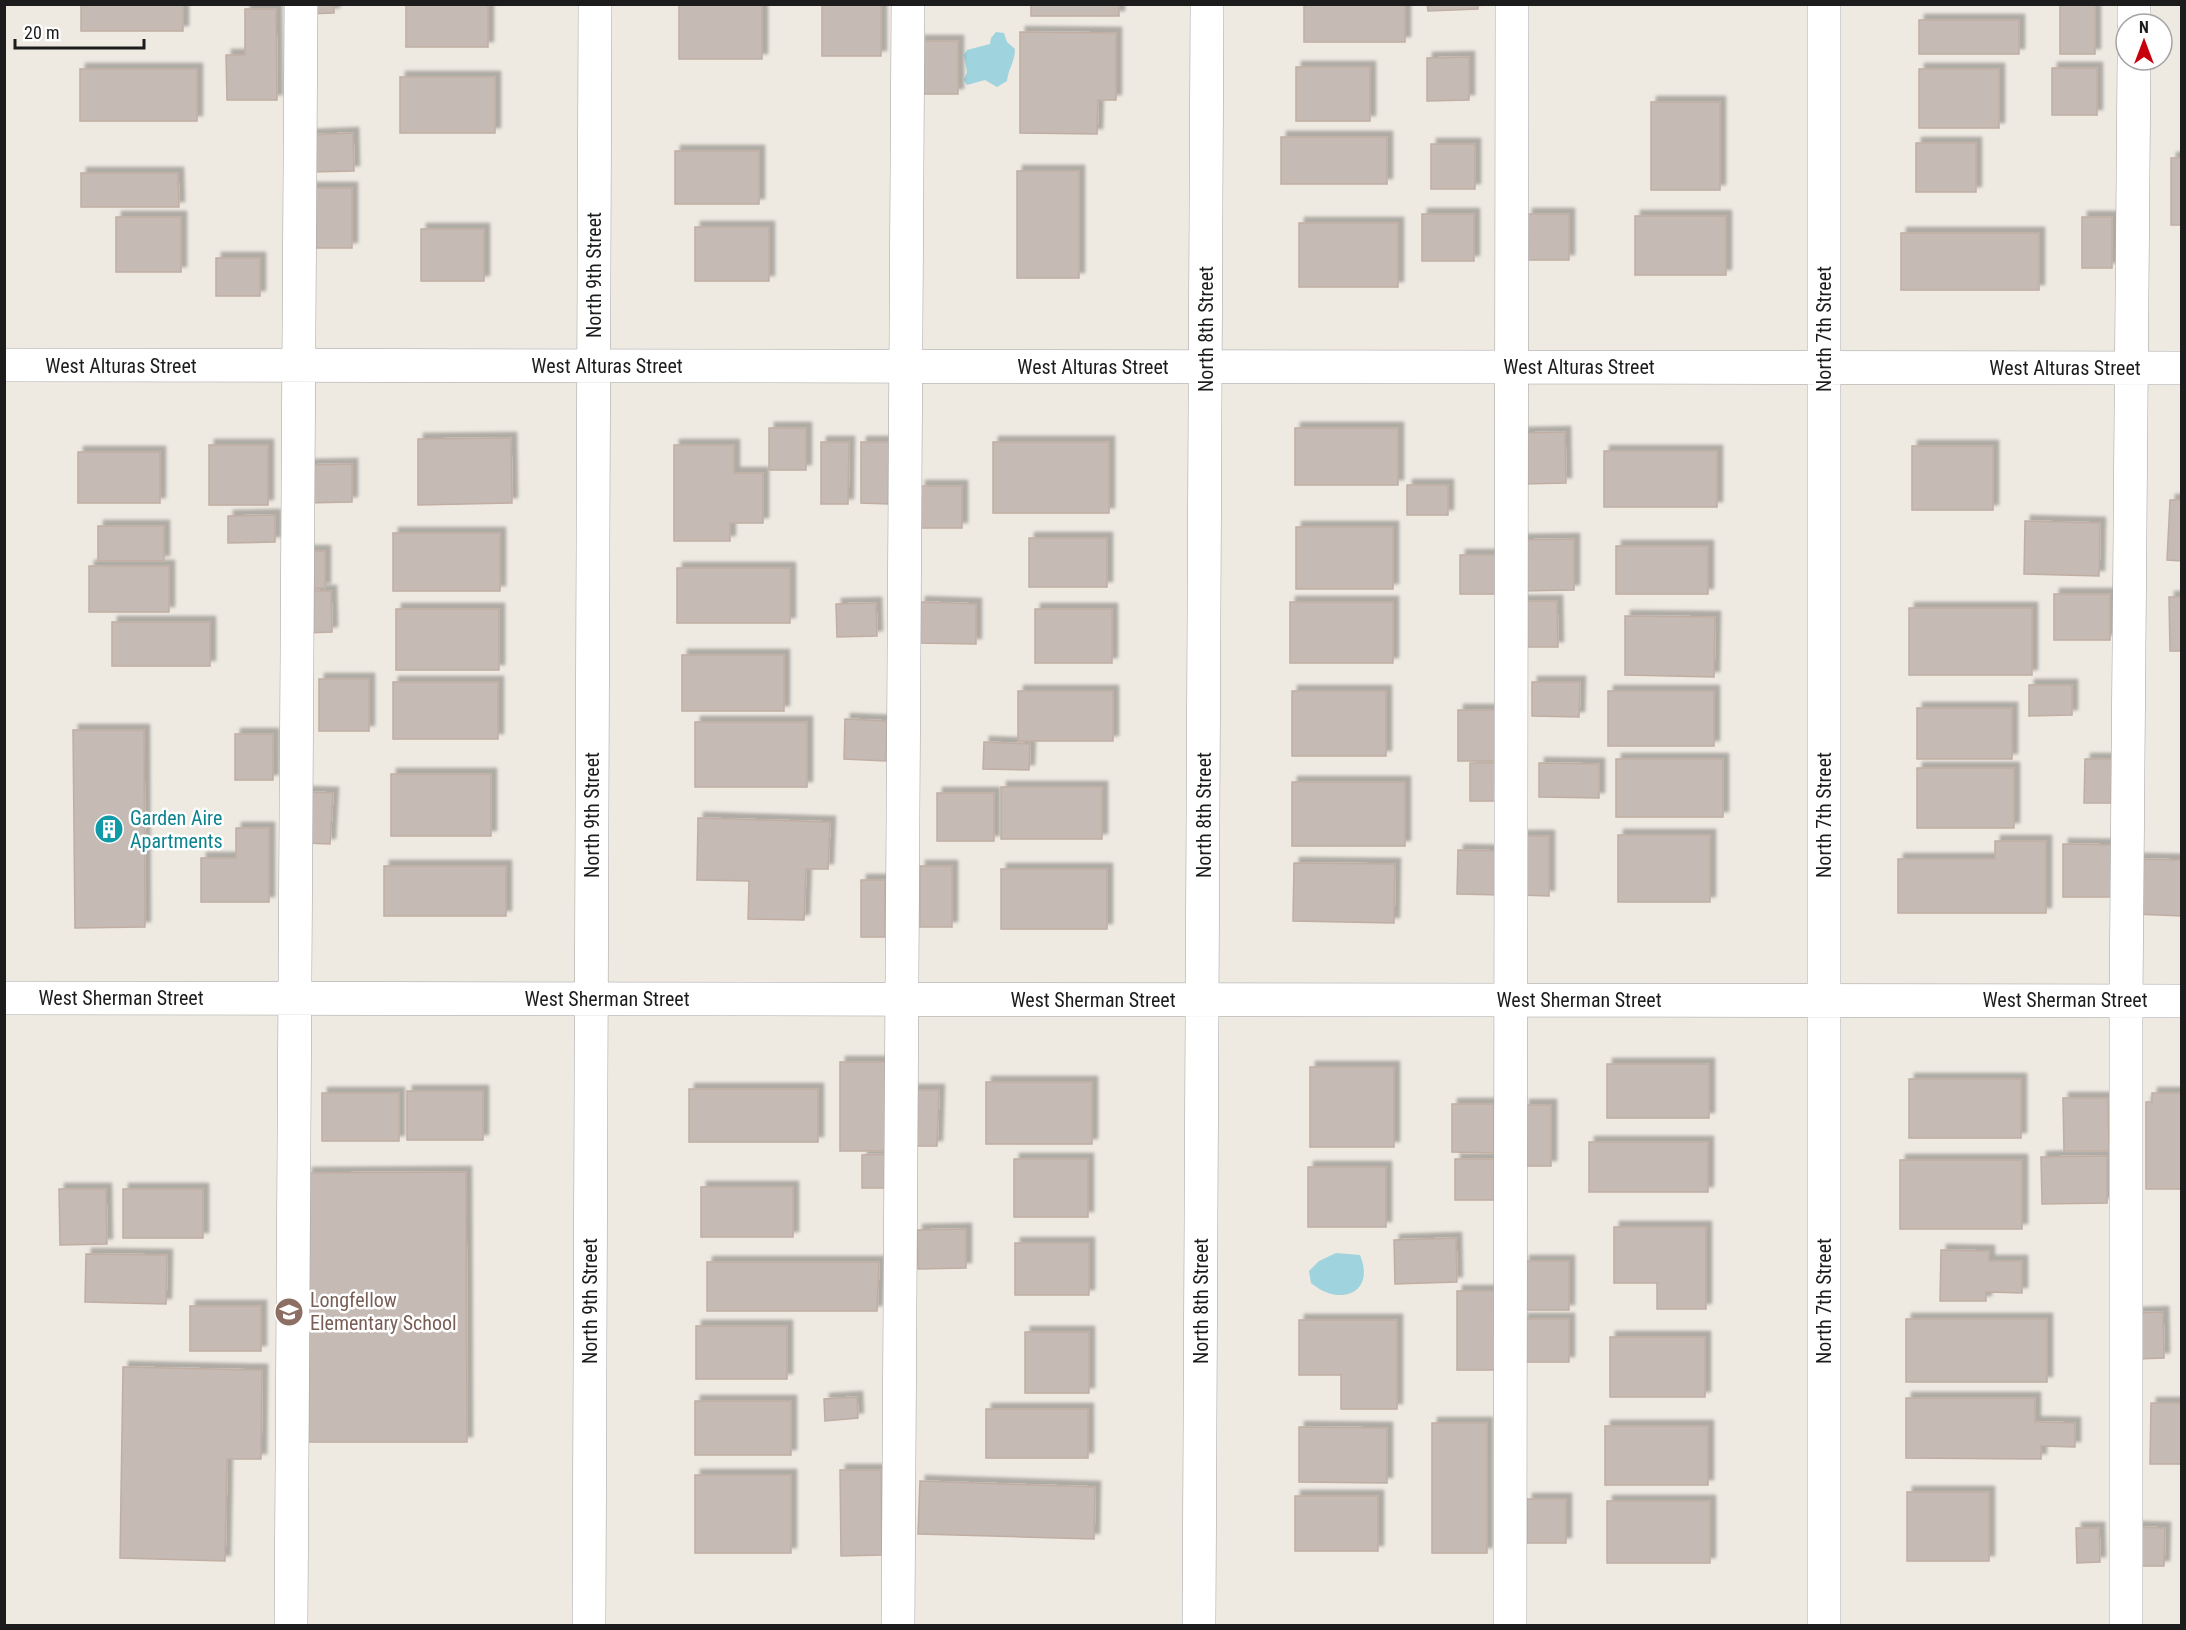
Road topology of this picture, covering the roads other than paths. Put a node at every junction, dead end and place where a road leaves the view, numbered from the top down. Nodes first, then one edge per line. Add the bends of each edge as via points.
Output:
1 (301, 4) edge
2 (595, 4) edge
3 (908, 4) edge
4 (1208, 4) edge
5 (1512, 4) edge
6 (1824, 4) edge
7 (2134, 72) edge
8 (4, 365) edge
9 (299, 366) junction
10 (593, 366) junction
11 (905, 367) junction
12 (1206, 367) junction
13 (1512, 368) junction
14 (1823, 368) junction
15 (2133, 368) junction
16 (2181, 368) edge
17 (4, 998) edge
18 (295, 998) junction
19 (591, 999) junction
20 (900, 999) junction
21 (1203, 1000) junction
22 (1510, 1000) junction
23 (1824, 1000) junction
24 (2126, 1001) junction
25 (2181, 1001) edge
26 (291, 1626) edge
27 (589, 1626) edge
28 (898, 1626) edge
29 (1199, 1626) edge
30 (1510, 1626) edge
31 (1824, 1626) edge
32 (2126, 1626) edge

1 - 9 street
2 - 10 street, North 9th Street
3 - 11 street
4 - 12 street, North 8th Street
5 - 13 street
6 - 14 street, North 7th Street
7 - 15 street
8 - 9 street, West Alturas Street
9 - 10 street, West Alturas Street
9 - 18 street
10 - 11 street, West Alturas Street
10 - 19 street, North 9th Street
11 - 12 street, West Alturas Street
11 - 20 street
12 - 13 street, West Alturas Street
12 - 21 street, North 8th Street
13 - 14 street, West Alturas Street
13 - 22 street
14 - 15 street, West Alturas Street
14 - 23 street, North 7th Street
15 - 16 street, West Alturas Street
15 - 24 street
17 - 18 street, West Sherman Street
18 - 19 street, West Sherman Street
18 - 26 street
19 - 20 street, West Sherman Street
19 - 27 street, North 9th Street
20 - 21 street, West Sherman Street
20 - 28 street
21 - 22 street, West Sherman Street
21 - 29 street, North 8th Street
22 - 23 street, West Sherman Street
22 - 30 street
23 - 24 street, West Sherman Street
23 - 31 street, North 7th Street
24 - 25 street, West Sherman Street
24 - 32 street

